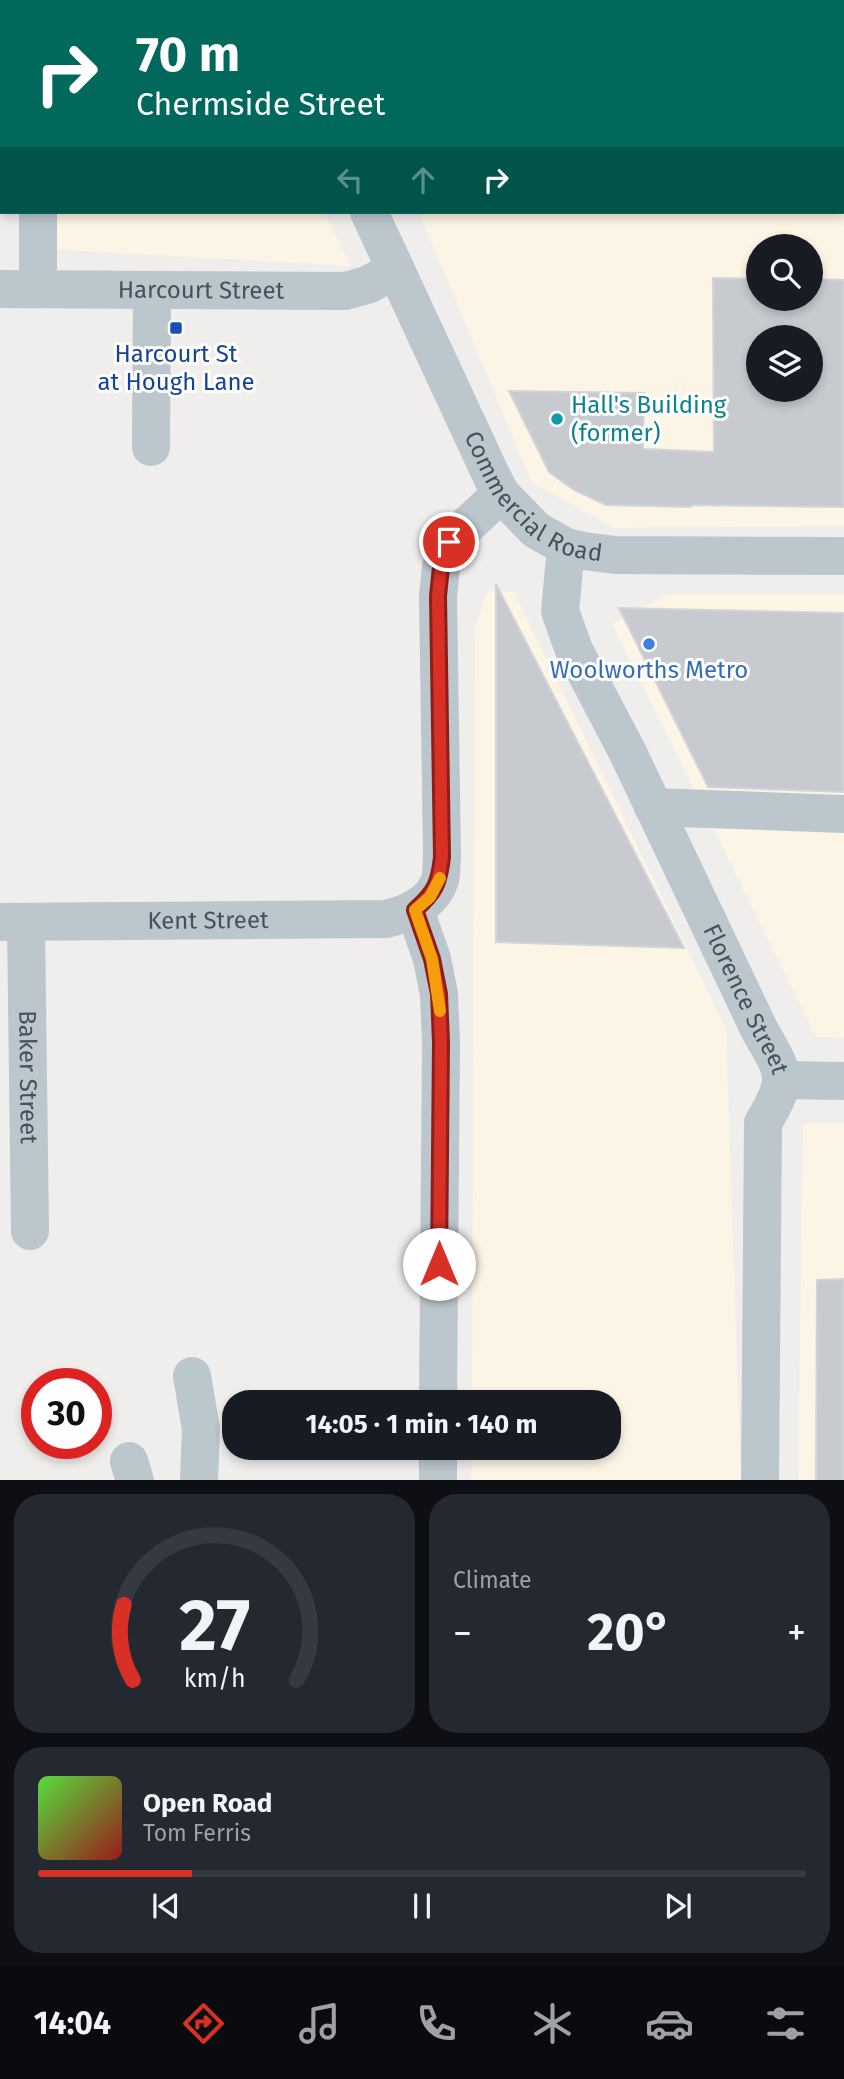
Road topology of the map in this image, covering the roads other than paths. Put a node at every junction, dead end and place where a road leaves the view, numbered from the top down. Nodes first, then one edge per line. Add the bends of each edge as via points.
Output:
1 (38, 214) edge
2 (370, 214) edge
3 (396, 270) junction
4 (0, 289) edge
5 (38, 289) junction
6 (152, 292) junction
7 (151, 447) dead end
8 (501, 494) junction
9 (566, 547) junction
10 (844, 556) edge
11 (653, 807) junction
12 (844, 814) edge
13 (415, 910) junction
14 (13, 922) edge
15 (783, 1080) junction
16 (844, 1081) edge
17 (30, 1231) dead end
18 (192, 1376) dead end
19 (438, 1390) edge
20 (438, 1460) edge
21 (199, 1480) edge
22 (438, 1480) edge
23 (760, 1480) edge

1 - 5 street
2 - 3 street, Commercial Road
3 - 6 street, Harcourt Street via 345,291
3 - 8 street, Commercial Road
4 - 5 street, Harcourt Street
5 - 6 street, Harcourt Street
6 - 7 street
8 - 9 street, Commercial Road via 537,530
8 - 13 street via 449,542 441,567 442,857 440,880
9 - 10 street, Commercial Road via 615,555
9 - 11 street, Florence Street via 560,611 574,650
11 - 12 street
11 - 15 street, Florence Street
13 - 14 street, Kent Street via 386,919
13 - 19 street via 439,994
14 - 17 street, Baker Street
15 - 16 street
15 - 23 street, Florence Street via 764,1124
18 - 21 street via 201,1429
20 - 22 street

